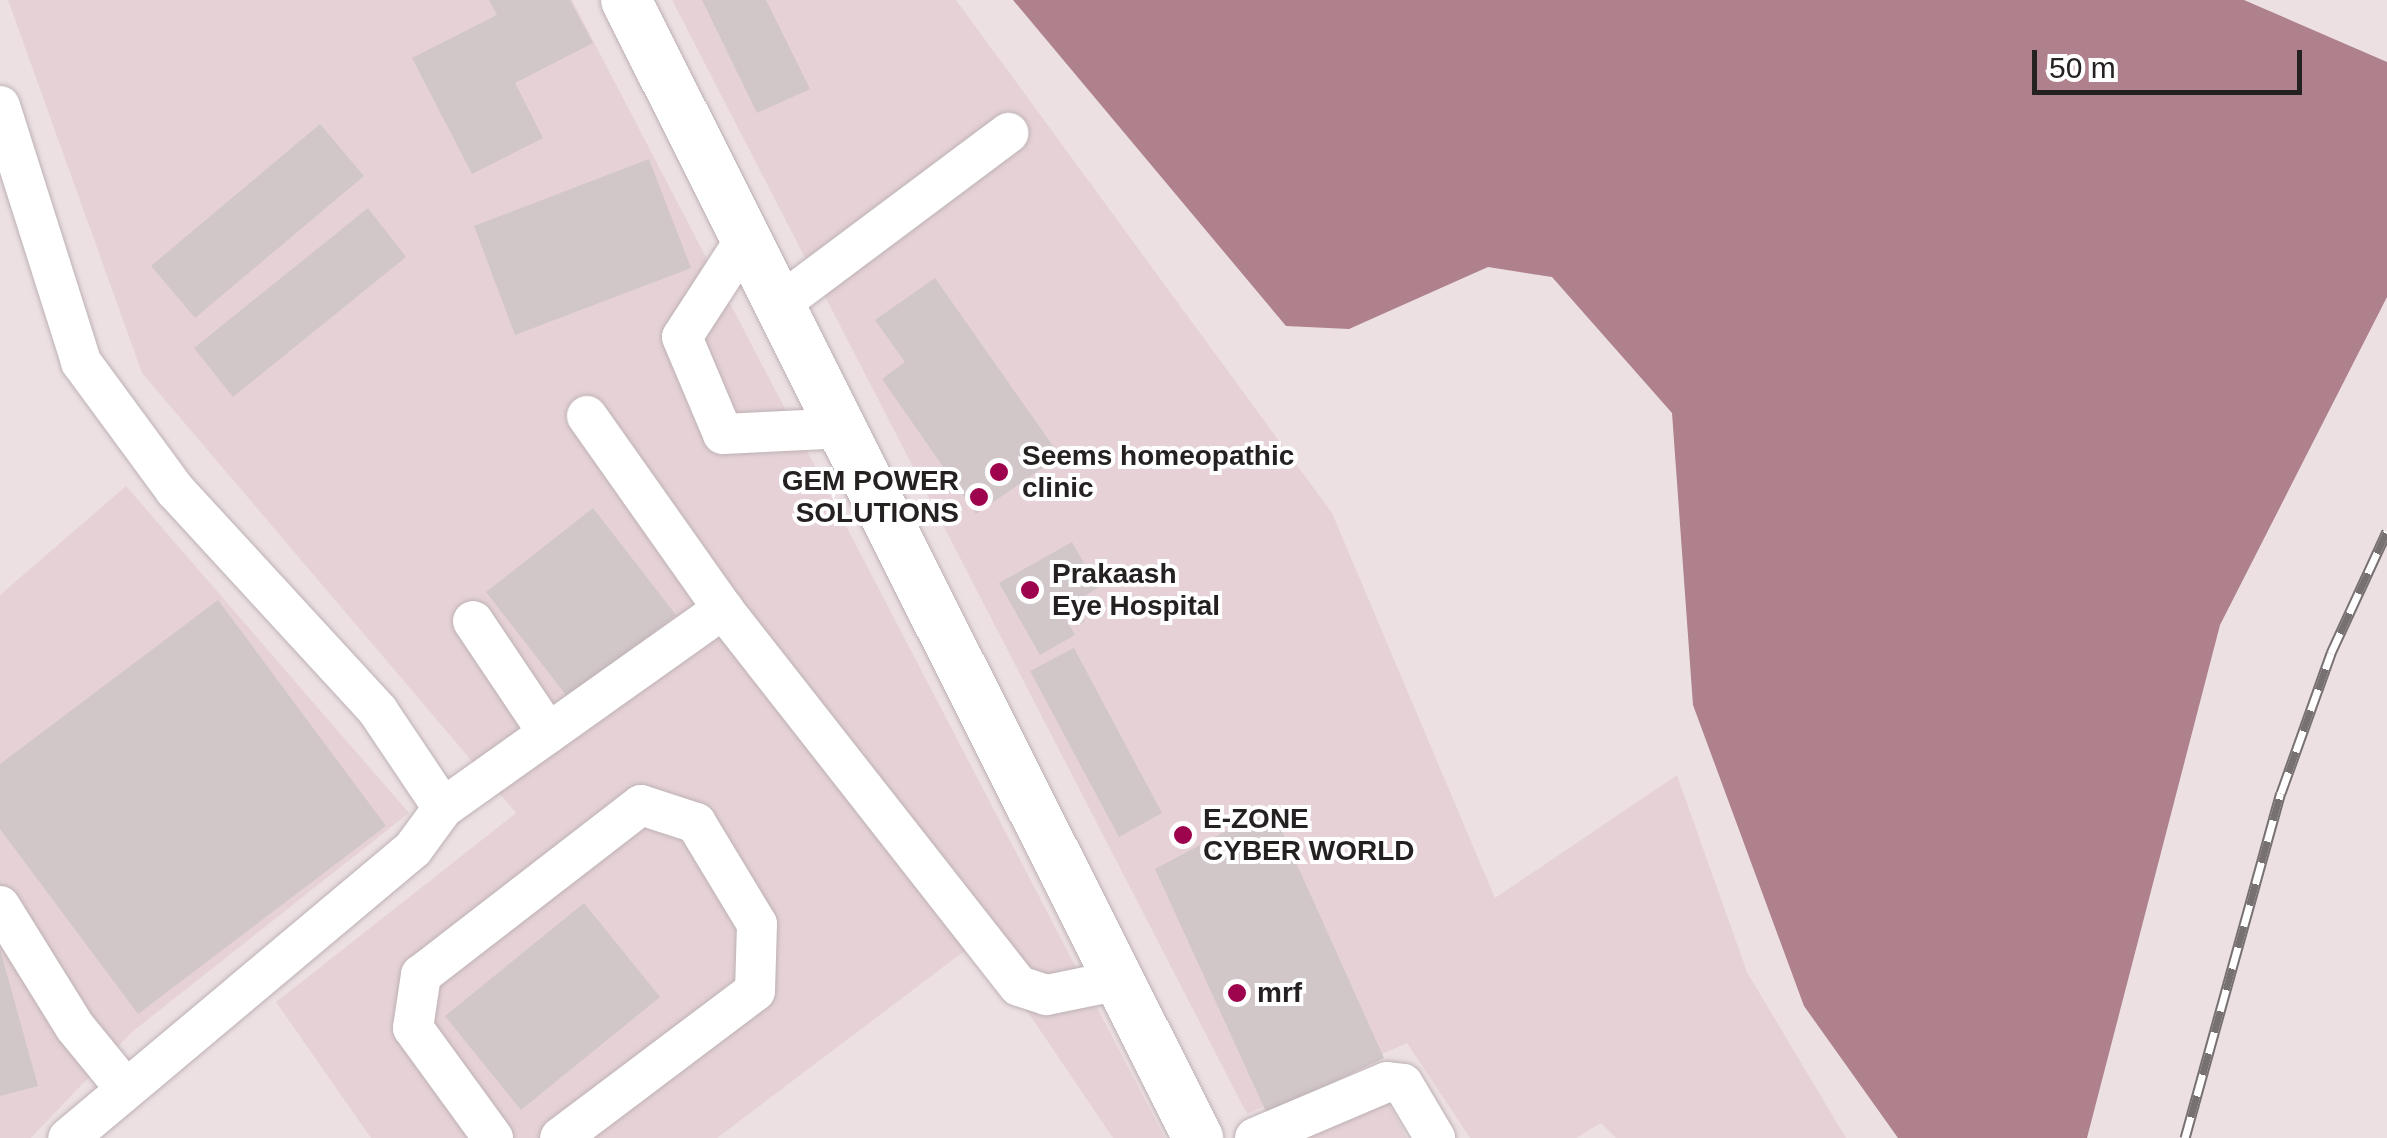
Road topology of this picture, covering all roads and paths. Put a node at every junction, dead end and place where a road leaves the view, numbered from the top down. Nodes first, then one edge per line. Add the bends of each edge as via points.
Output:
1 (626, 0) edge
2 (0, 106) edge
3 (1008, 133) dead end
4 (747, 236) junction
5 (781, 302) junction
6 (587, 416) dead end
7 (846, 428) junction
8 (723, 609) junction
9 (473, 621) dead end
10 (548, 733) junction
11 (443, 808) junction
12 (0, 906) edge
13 (1120, 980) junction
14 (125, 1088) junction
15 (68, 1138) edge
16 (493, 1138) edge
17 (560, 1138) edge
18 (1198, 1138) edge
19 (1254, 1138) edge
20 (1434, 1138) edge

1 - 4 main road
2 - 11 street via 81,362 175,490 378,711
3 - 5 street
4 - 5 main road
4 - 7 street via 682,337 723,434
5 - 7 main road
6 - 8 street
7 - 13 main road
8 - 10 street
8 - 13 street via 1019,986 1047,995
9 - 10 street
10 - 11 street
11 - 14 street via 413,849
12 - 14 street via 75,1027
13 - 18 main road
14 - 15 street
16 - 17 street via 413,1028 420,975 642,805 696,823 757,924 755,992
19 - 20 street via 1387,1082 1403,1084

